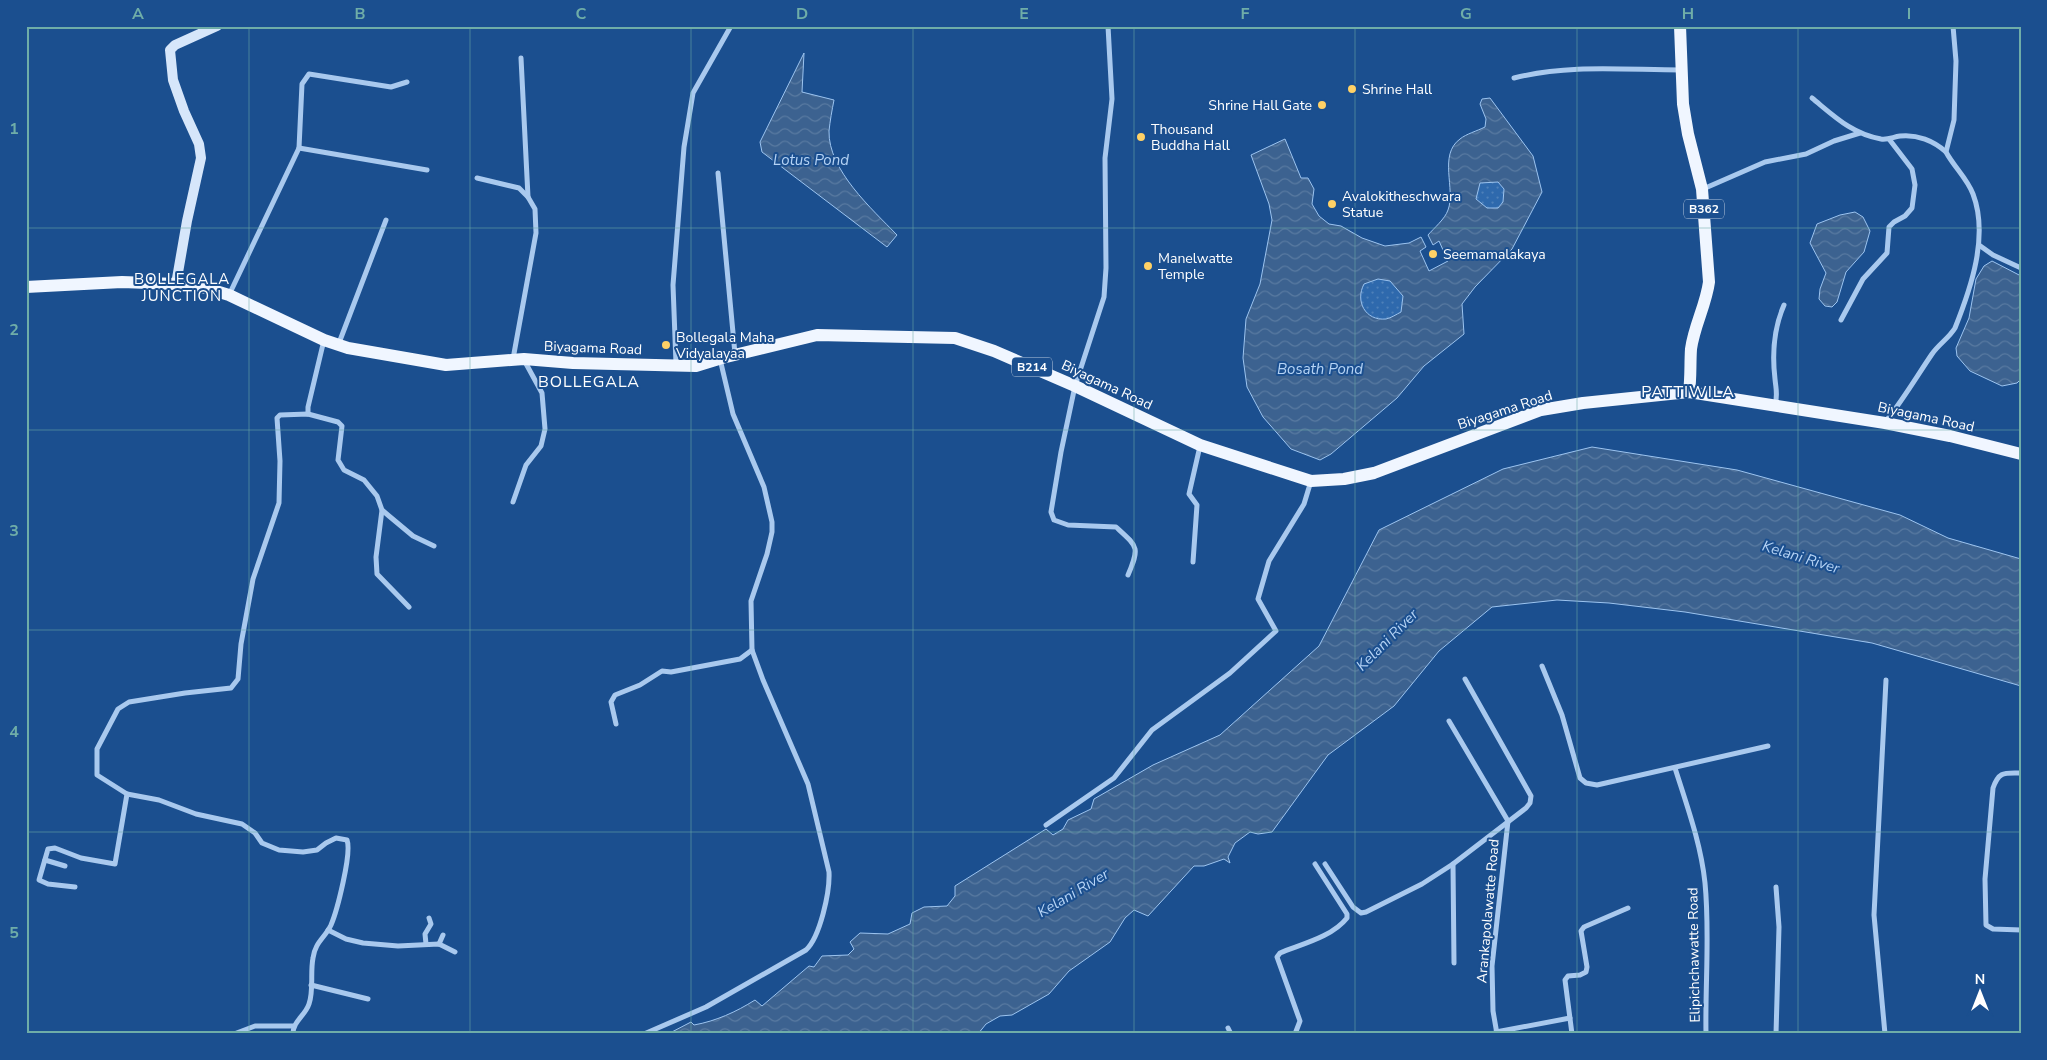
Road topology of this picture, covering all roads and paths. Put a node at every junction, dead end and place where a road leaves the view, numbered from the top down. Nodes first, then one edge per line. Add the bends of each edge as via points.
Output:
1 (217, 26) edge
2 (731, 26) edge
3 (1108, 26) edge
4 (1680, 26) edge
5 (1953, 26) edge
6 (521, 58) dead end
7 (1681, 70) junction
8 (1514, 78) dead end
9 (407, 82) dead end
10 (1812, 98) dead end
11 (1860, 133) junction
12 (1889, 139) junction
13 (299, 148) junction
14 (1946, 152) junction
15 (427, 170) dead end
16 (718, 173) dead end
17 (477, 178) dead end
18 (1702, 189) junction
19 (528, 197) junction
20 (386, 220) dead end
21 (1979, 245) junction
22 (2021, 268) edge
23 (176, 284) junction
24 (26, 287) edge
25 (229, 296) junction
26 (1784, 305) dead end
27 (1841, 320) dead end
28 (324, 340) junction
29 (339, 345) junction
30 (735, 354) junction
31 (720, 358) junction
32 (518, 360) junction
33 (676, 366) junction
34 (1075, 386) junction
35 (1689, 392) junction
36 (1775, 406) junction
37 (308, 414) junction
38 (1884, 423) junction
39 (1200, 445) junction
40 (2021, 454) edge
41 (1311, 481) junction
42 (513, 502) dead end
43 (382, 510) junction
44 (434, 546) dead end
45 (1193, 562) dead end
46 (1128, 575) dead end
47 (409, 607) dead end
48 (752, 650) junction
49 (1542, 666) dead end
50 (1465, 679) dead end
51 (1886, 680) dead end
52 (1450, 721) dead end
53 (616, 724) dead end
54 (1768, 746) dead end
55 (1675, 768) junction
56 (2021, 773) edge
57 (127, 794) junction
58 (1508, 821) junction
59 (1046, 825) dead end
60 (44, 860) junction
61 (1315, 864) dead end
62 (1324, 864) dead end
63 (1453, 864) junction
64 (65, 866) dead end
65 (75, 887) dead end
66 (1776, 887) dead end
67 (1628, 908) dead end
68 (429, 918) dead end
69 (328, 930) junction
70 (2021, 930) edge
71 (443, 935) dead end
72 (426, 944) junction
73 (439, 944) junction
74 (455, 952) dead end
75 (1454, 963) dead end
76 (311, 985) junction
77 (368, 999) dead end
78 (1570, 1018) junction
79 (256, 1026) junction
80 (293, 1026) junction
81 (1228, 1028) dead end
82 (1496, 1033) edge
83 (234, 1034) edge
84 (255, 1034) edge
85 (293, 1034) edge
86 (644, 1034) edge
87 (1231, 1034) edge
88 (1295, 1034) edge
89 (1572, 1034) edge
90 (1706, 1034) edge
91 (1776, 1034) edge
92 (1885, 1034) edge

1 - 23 street via 170,50 173,80 199,144 201,158
2 - 33 street via 692,93 684,147 673,285
3 - 34 street via 1112,99 1104,158 1104,297
4 - 7 main road, B362
5 - 14 street via 1956,61 1954,120
6 - 19 street
7 - 8 street via 1572,68
7 - 18 main road, B362 via 1686,127
9 - 13 street via 391,87 308,74 302,84
10 - 11 street via 1846,126
11 - 12 street
11 - 18 street via 1806,154 1765,162
12 - 14 street via 1914,136
12 - 27 street via 1912,169 1915,184 1912,208 1889,227 1887,252 1863,279
13 - 15 street
13 - 25 street
14 - 21 street via 1974,194
16 - 30 street
17 - 19 street via 519,188
18 - 35 main road, B362 via 1709,282 1691,350
19 - 32 street via 535,209 536,233
20 - 29 street
21 - 22 street
21 - 38 street via 1955,328 1933,352 1902,402
23 - 24 main road, Biyagama Road / B214 via 122,282
23 - 25 main road, Biyagama Road / B214 via 206,288
25 - 28 main road, Biyagama Road / B214
26 - 36 street via 1774,335 1778,394
28 - 29 main road, Biyagama Road / B214
28 - 37 street
29 - 32 main road, Biyagama Road / B214 via 446,365
30 - 31 main road, Biyagama Road / B214
30 - 34 main road, Biyagama Road / B214 via 817,335 942,337 973,342
31 - 33 main road, Biyagama Road / B214 via 696,366
31 - 48 street via 733,414 764,487 772,522 767,554 751,600
32 - 33 main road, Biyagama Road / B214
32 - 42 street via 542,393 544,429 541,446 526,465
34 - 39 main road, Biyagama Road / B214
34 - 46 street via 1050,512 1054,520 1068,525 1116,527 1134,544 1136,555
35 - 36 main road, Biyagama Road / B214
35 - 41 main road, Biyagama Road / B214 via 1541,410 1374,473
36 - 38 main road, Biyagama Road / B214
37 - 43 street via 342,426 338,460 344,470 364,480 377,496
37 - 57 street via 280,415 277,418 278,503 253,579 238,679 231,688 129,702 118,709 97,749 97,775
38 - 40 main road, Biyagama Road / B214
39 - 41 main road, Biyagama Road / B214
39 - 45 street via 1189,494 1196,505
41 - 59 street via 1304,504 1270,561 1258,599 1276,632 1230,673 1152,730 1114,778
43 - 44 street via 413,536
43 - 47 street via 377,574
48 - 53 street via 740,659 662,671 615,695 611,702
48 - 86 street via 808,784 829,872 822,917 812,945 799,956 706,1007
49 - 55 street via 1562,715 1580,778 1586,783 1597,785
50 - 58 street via 1531,796 1526,808
51 - 92 street via 1874,915
52 - 58 street
54 - 55 street
55 - 90 street, Elipichchawatte Road via 1698,845 1705,883
56 - 70 street via 2002,774 1992,788 1985,900 1986,925 1992,929
57 - 60 street via 115,864 81,858 54,848 48,849
57 - 69 street via 242,824 262,843 279,850 317,850 336,838 347,840 349,852
58 - 63 street
58 - 82 street, Arankapolawatte Road via 1492,966
60 - 64 street
60 - 65 street via 39,880
61 - 88 street via 1347,918 1343,924 1318,938 1277,957 1300,1022
62 - 63 street via 1353,907 1361,913 1422,884
63 - 75 street
66 - 91 street via 1780,927
67 - 78 street via 1584,927 1581,932 1587,968 1586,972 1568,976 1565,980
68 - 72 street via 431,924 425,934
69 - 72 street via 363,943
69 - 76 street via 318,941 314,952
71 - 73 street
72 - 73 street
73 - 74 street
76 - 77 street
76 - 80 street via 308,1005
78 - 82 street
78 - 89 street
79 - 80 street
79 - 83 street
79 - 84 street
80 - 85 street
81 - 87 street

